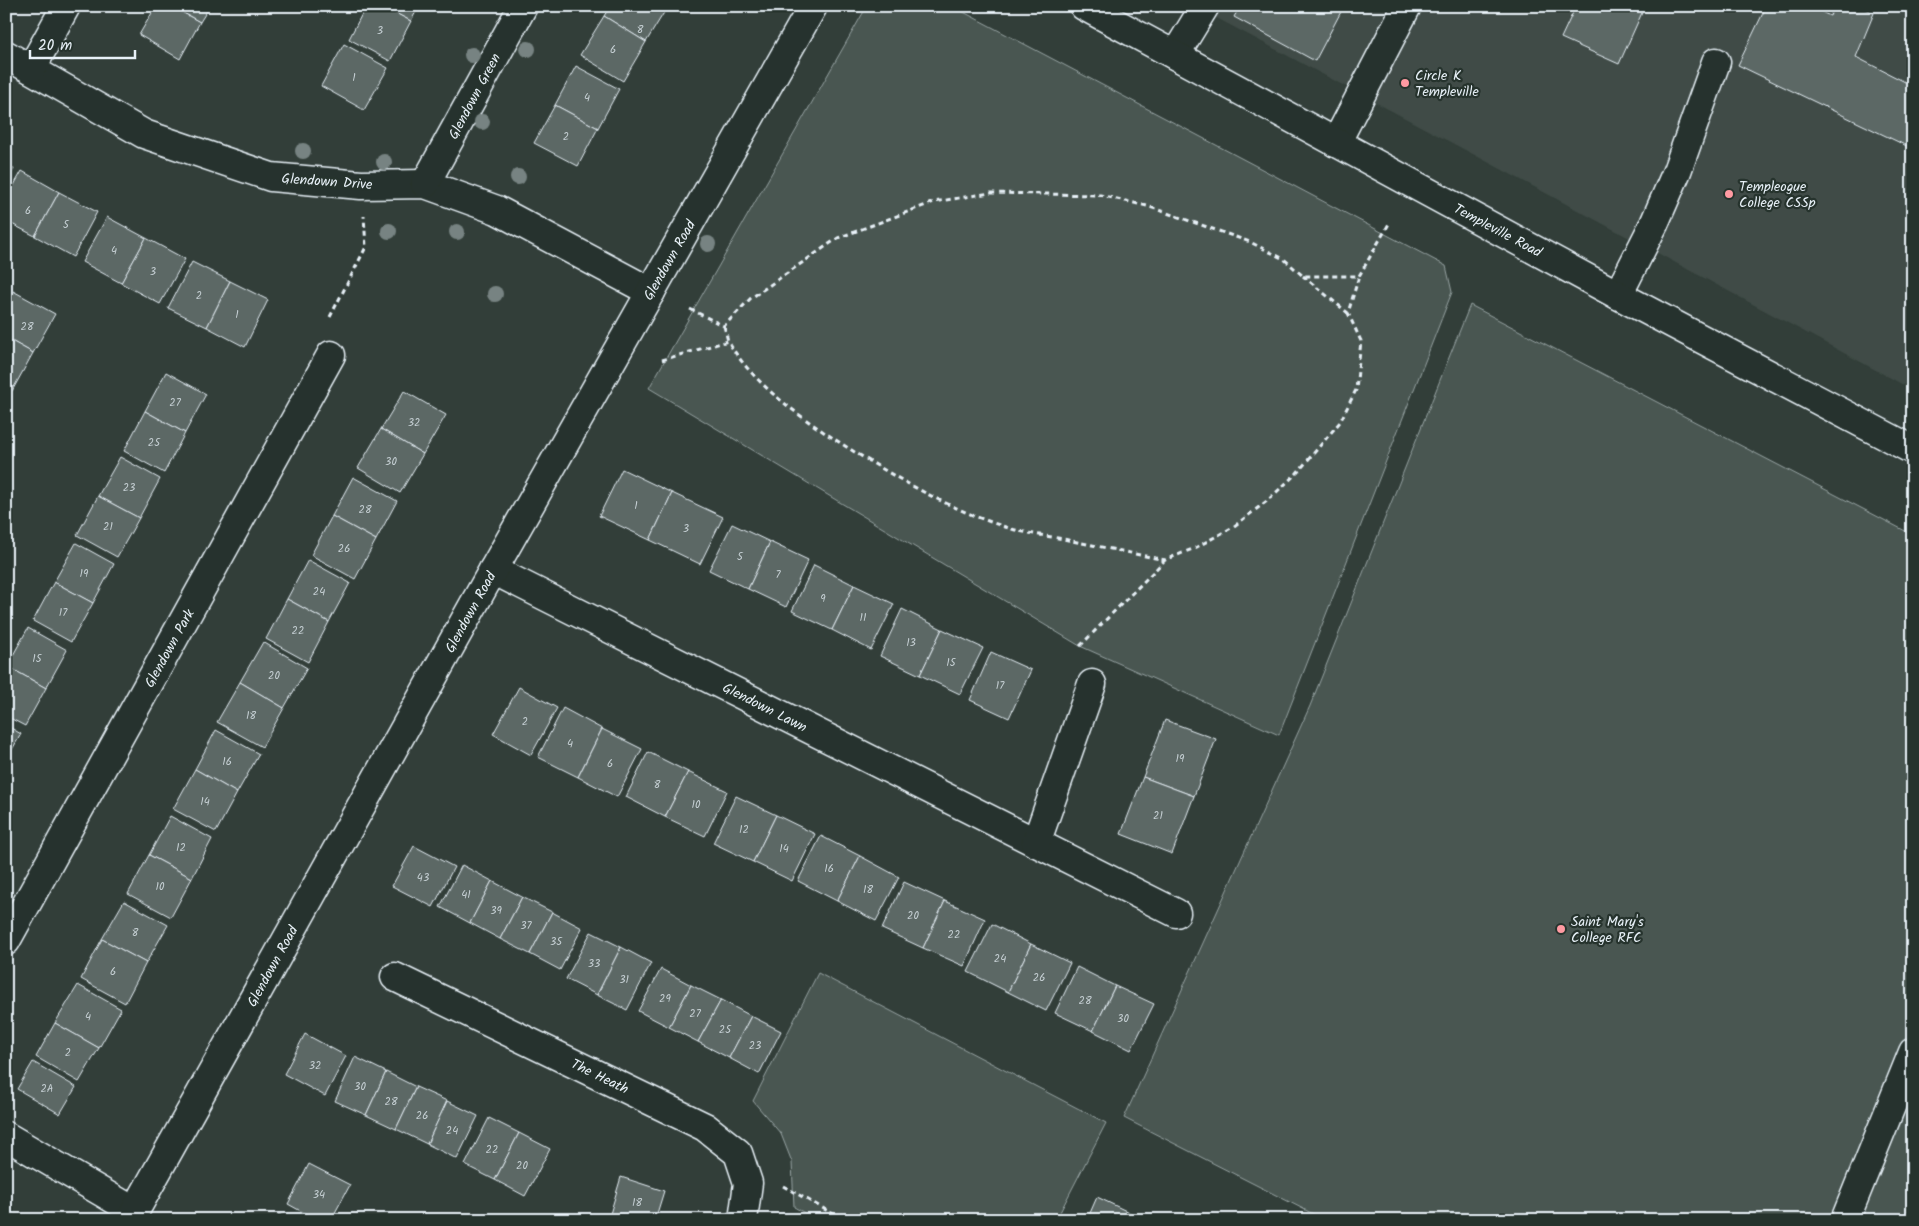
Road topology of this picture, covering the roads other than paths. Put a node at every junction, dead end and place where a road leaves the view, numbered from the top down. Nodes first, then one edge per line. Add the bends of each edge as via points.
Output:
1 (66, 6) edge
2 (523, 6) edge
3 (813, 6) edge
4 (1084, 6) edge
5 (1205, 6) edge
6 (1407, 6) edge
7 (1175, 55) junction
8 (6, 56) edge
9 (1716, 62) dead end
10 (31, 69) junction
11 (1336, 143) junction
12 (424, 184) junction
13 (651, 292) junction
14 (1618, 294) junction
15 (332, 355) dead end
16 (1913, 450) edge
17 (493, 570) junction
18 (1092, 684) dead end
19 (1036, 843) junction
20 (1176, 913) dead end
21 (6, 941) edge
22 (395, 977) dead end
23 (1913, 1052) edge
24 (6, 1136) edge
25 (132, 1216) edge
26 (743, 1220) edge
27 (1845, 1220) edge

1 - 10 street
2 - 12 street, Glendown Green
3 - 13 street, Glendown Road
4 - 7 street, Templeville Road
5 - 7 street
6 - 11 street
7 - 11 street, Templeville Road
8 - 10 street, Glendown Drive
9 - 14 street via 1677,171
10 - 12 street, Glendown Drive via 144,134 271,177 361,186
11 - 14 street, Templeville Road
12 - 13 street, Glendown Drive via 496,210
13 - 17 street, Glendown Road
14 - 16 street, Templeville Road
15 - 21 street, Glendown Park
17 - 19 street, Glendown Lawn
17 - 25 street, Glendown Road
18 - 19 street
19 - 20 street, Glendown Lawn
22 - 26 street, The Heath via 705,1127 738,1153 748,1183
23 - 27 street
24 - 25 street

